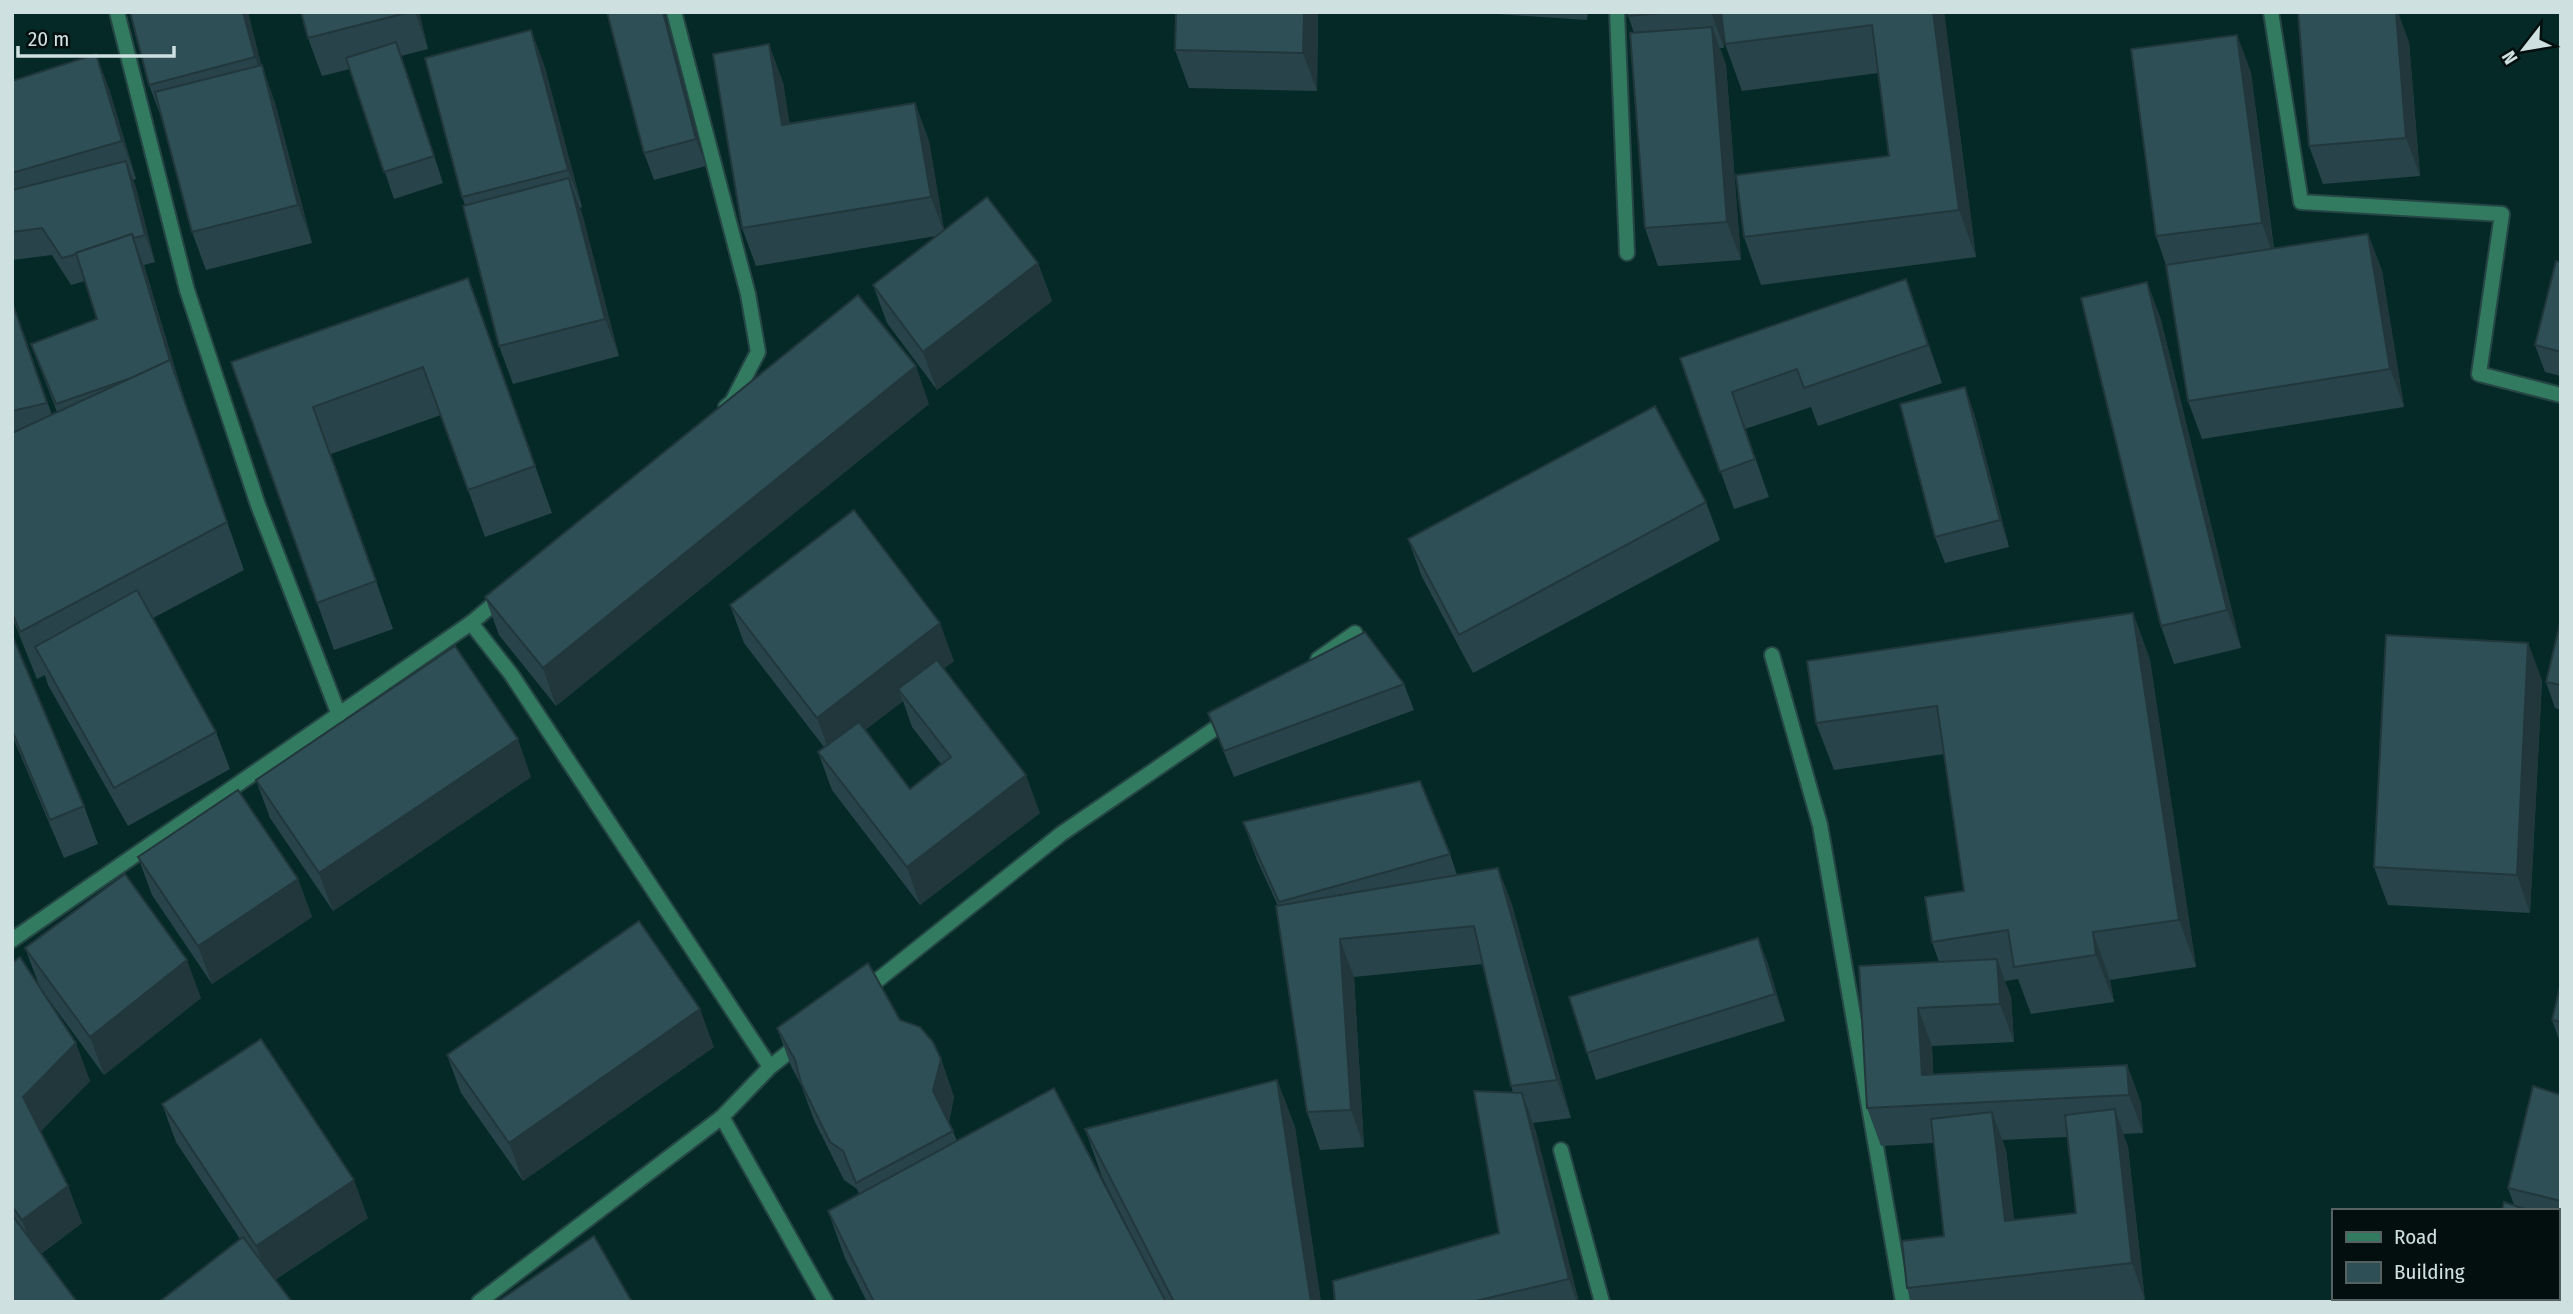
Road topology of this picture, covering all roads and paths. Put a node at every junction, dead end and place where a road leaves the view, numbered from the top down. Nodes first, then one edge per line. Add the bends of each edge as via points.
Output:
1 (117, 12) edge
2 (674, 12) edge
3 (1617, 12) edge
4 (2271, 12) edge
5 (1627, 253) dead end
6 (2561, 395) edge
7 (711, 420) edge
8 (513, 587) edge
9 (471, 623) junction
10 (1356, 633) edge
11 (1772, 655) dead end
12 (1310, 664) edge
13 (1242, 710) edge
14 (339, 715) junction
15 (12, 940) edge
16 (856, 998) edge
17 (813, 1032) edge
18 (770, 1067) junction
19 (722, 1116) junction
20 (1561, 1150) dead end
21 (480, 1302) edge
22 (827, 1302) edge
23 (1602, 1302) edge
24 (1903, 1302) edge

1 - 14 street via 187,290 258,505
2 - 7 street via 748,295 758,352 732,402
3 - 5 street
4 - 6 street via 2301,202 2502,214 2479,374
8 - 9 street
9 - 14 street
9 - 18 street via 511,674
10 - 12 street
11 - 24 street via 1820,825
13 - 16 street via 1061,834
14 - 15 street
17 - 18 street
18 - 19 street
19 - 21 street
19 - 22 street
20 - 23 street

